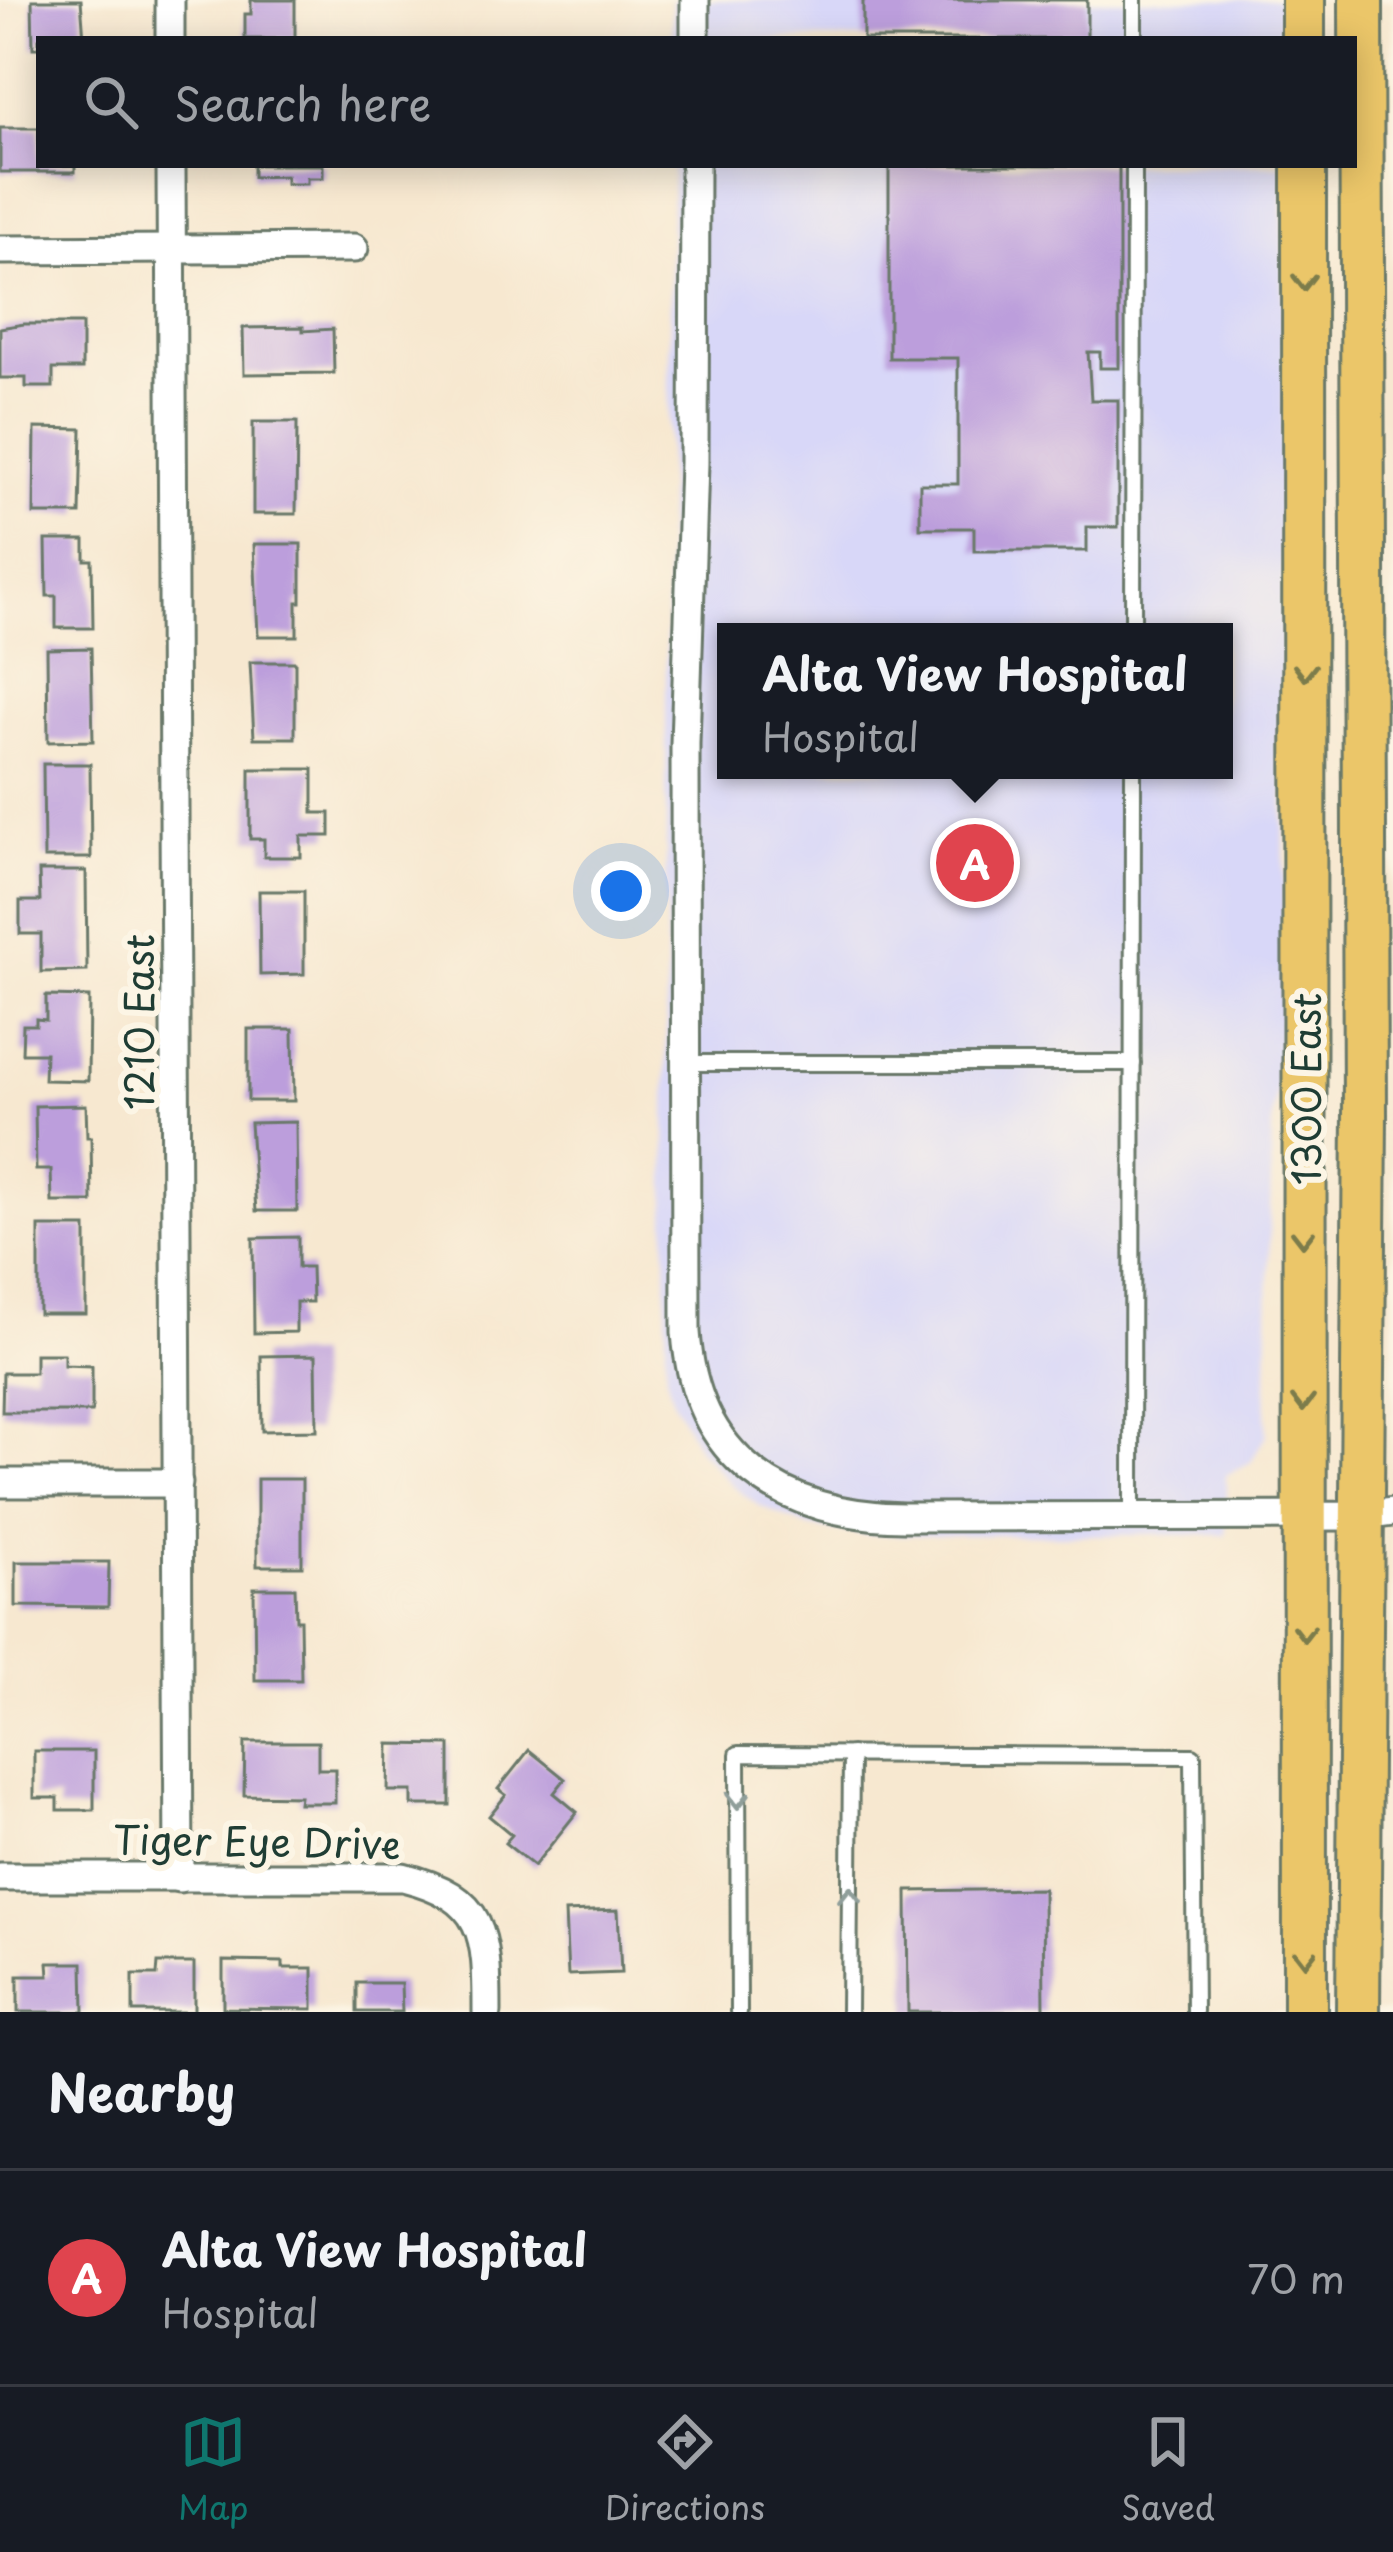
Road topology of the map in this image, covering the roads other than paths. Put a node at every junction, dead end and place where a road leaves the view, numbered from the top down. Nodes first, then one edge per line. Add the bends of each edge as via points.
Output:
1 (170, 0) edge
2 (695, 0) edge
3 (1134, 0) edge
4 (1303, 0) edge
5 (1361, 0) edge
6 (170, 36) edge
7 (695, 36) edge
8 (1134, 36) edge
9 (1303, 36) edge
10 (171, 168) edge
11 (695, 168) edge
12 (1134, 168) edge
13 (1304, 168) edge
14 (354, 248) dead end
15 (172, 249) junction
16 (0, 250) edge
17 (1133, 623) edge
18 (1133, 779) edge
19 (686, 1063) junction
20 (1132, 1063) junction
21 (178, 1483) junction
22 (0, 1484) edge
23 (1377, 1514) edge
24 (1303, 1516) junction
25 (1132, 1517) junction
26 (850, 1754) junction
27 (0, 1877) edge
28 (179, 1878) junction
29 (487, 2012) edge
30 (739, 2012) edge
31 (849, 2012) edge
32 (1195, 2012) edge
33 (1305, 2012) edge
34 (1358, 2012) edge

1 - 6 street
2 - 7 street
3 - 8 lane
4 - 9 main road
5 - 23 main road, 1300 East via 1365,1176
10 - 15 street, 1210 East
11 - 19 street
12 - 17 lane
13 -> 24 main road, 1300 East
14 - 15 street
15 - 16 street
15 - 21 street, 1210 East
18 - 20 lane
19 - 20 lane
19 - 25 street via 688,1357 700,1402 741,1462 781,1491 840,1513
20 - 25 lane
21 - 22 street
21 - 28 street, 1210 East
23 - 24 street
23 - 34 main road, 1300 East
24 - 25 street
24 -> 33 main road, 1300 East
26 -> 30 lane via 738,1754
31 -> 26 lane
26 - 32 lane via 1193,1756
27 - 28 street, Tiger Eye Drive
28 - 29 street, Tiger Eye Drive via 403,1877 437,1886 467,1904 482,1937

